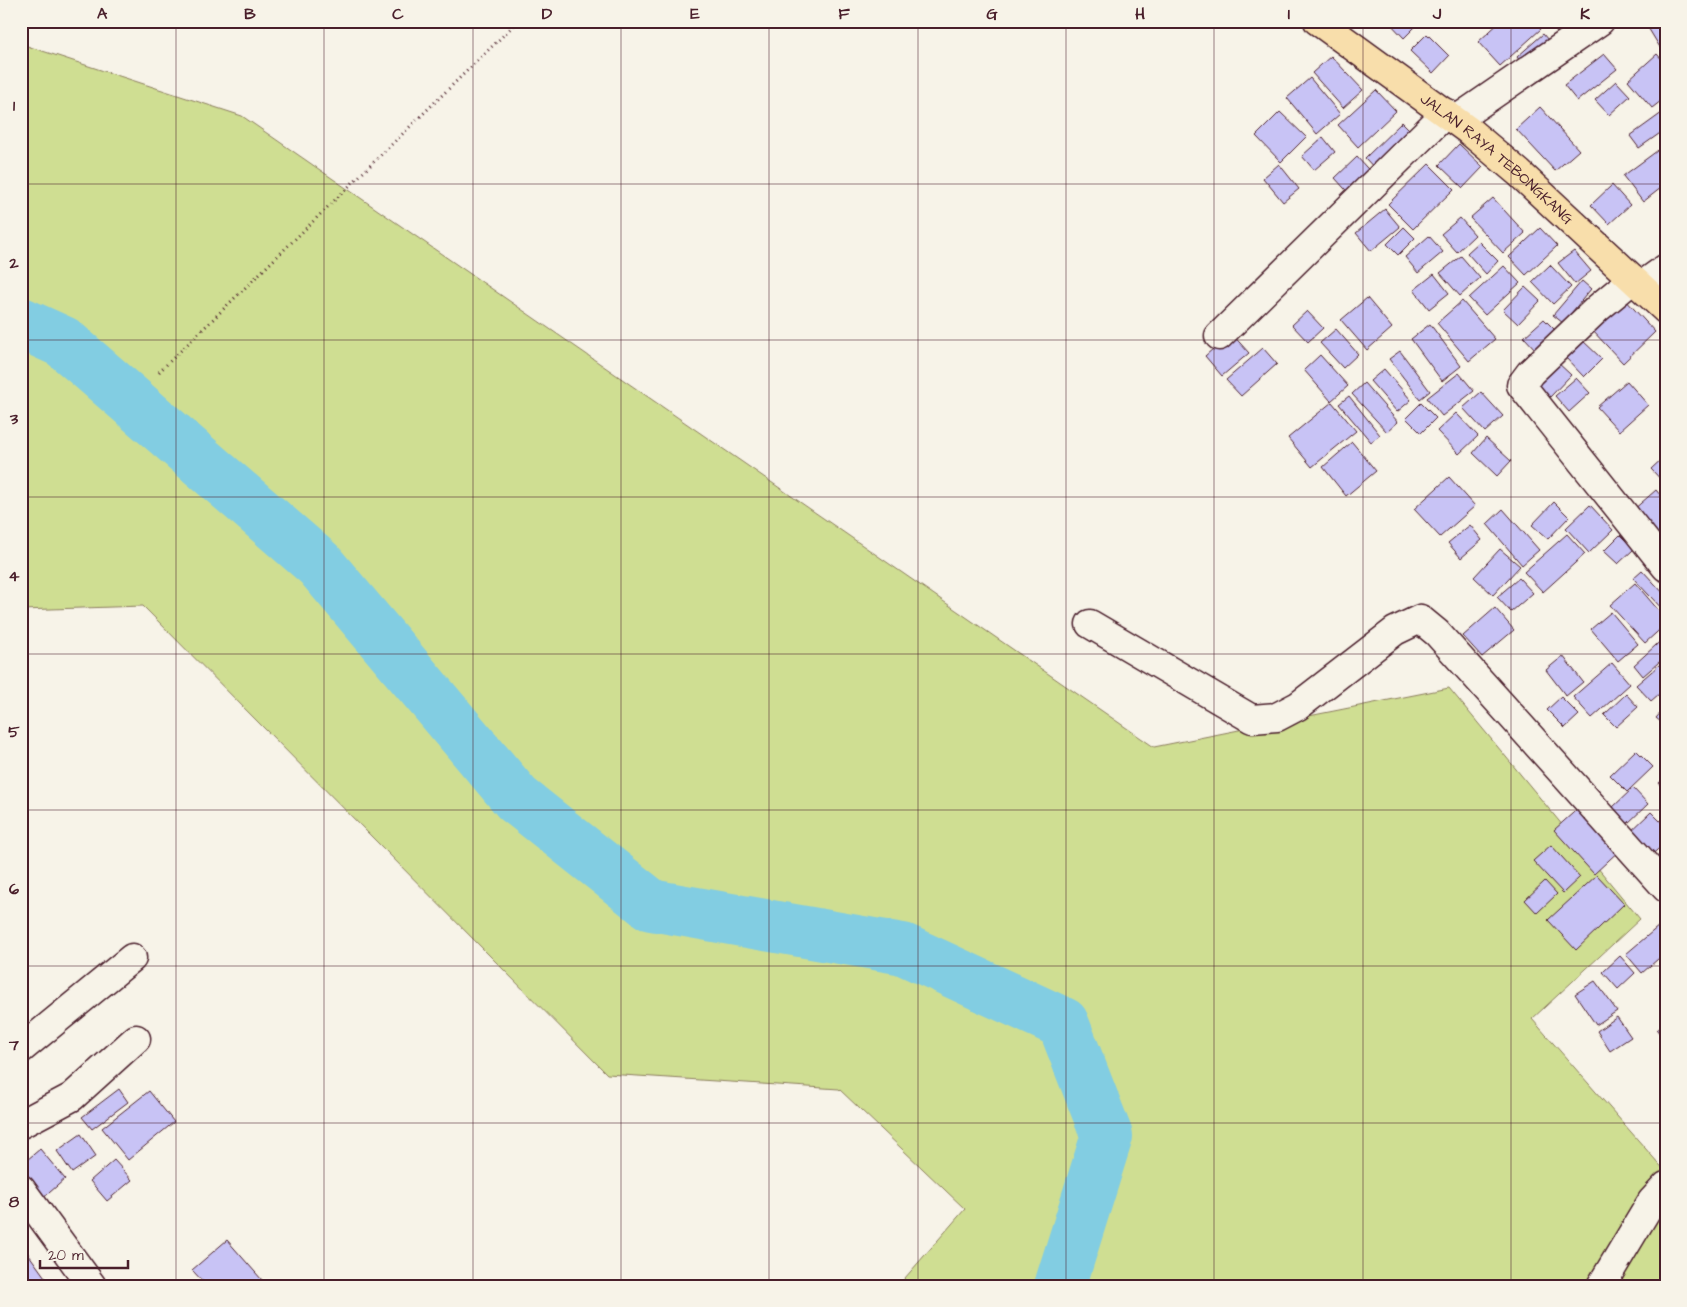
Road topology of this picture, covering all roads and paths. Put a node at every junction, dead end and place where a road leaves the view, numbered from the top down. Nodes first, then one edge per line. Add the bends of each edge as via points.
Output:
1 (518, 21) edge
2 (1318, 21) edge
3 (1600, 21) edge
4 (1451, 117) junction
5 (1666, 268) edge
6 (1637, 283) junction
7 (1666, 310) edge
8 (1219, 336) dead end
9 (159, 372) dead end
10 (1666, 567) edge
11 (1090, 624) dead end
12 (1666, 888) edge
13 (132, 958) dead end
14 (136, 1039) dead end
15 (21, 1049) edge
16 (21, 1124) edge
17 (1666, 1186) edge
18 (21, 1188) edge
19 (92, 1286) edge
20 (1601, 1286) edge

1 - 9 path
2 - 4 main road, JALAN RAYA TEBONGKANG
3 - 4 street
4 - 6 main road, JALAN RAYA TEBONGKANG via 1520,173
4 - 8 street
5 - 6 street
6 - 7 main road, JALAN RAYA TEBONGKANG
6 - 10 street via 1598,308 1521,385
11 - 12 street via 1252,719 1277,717 1298,706 1395,631 1420,619 1437,633
13 - 15 street
14 - 16 street via 72,1097
17 - 20 street via 1652,1201
18 - 19 street

